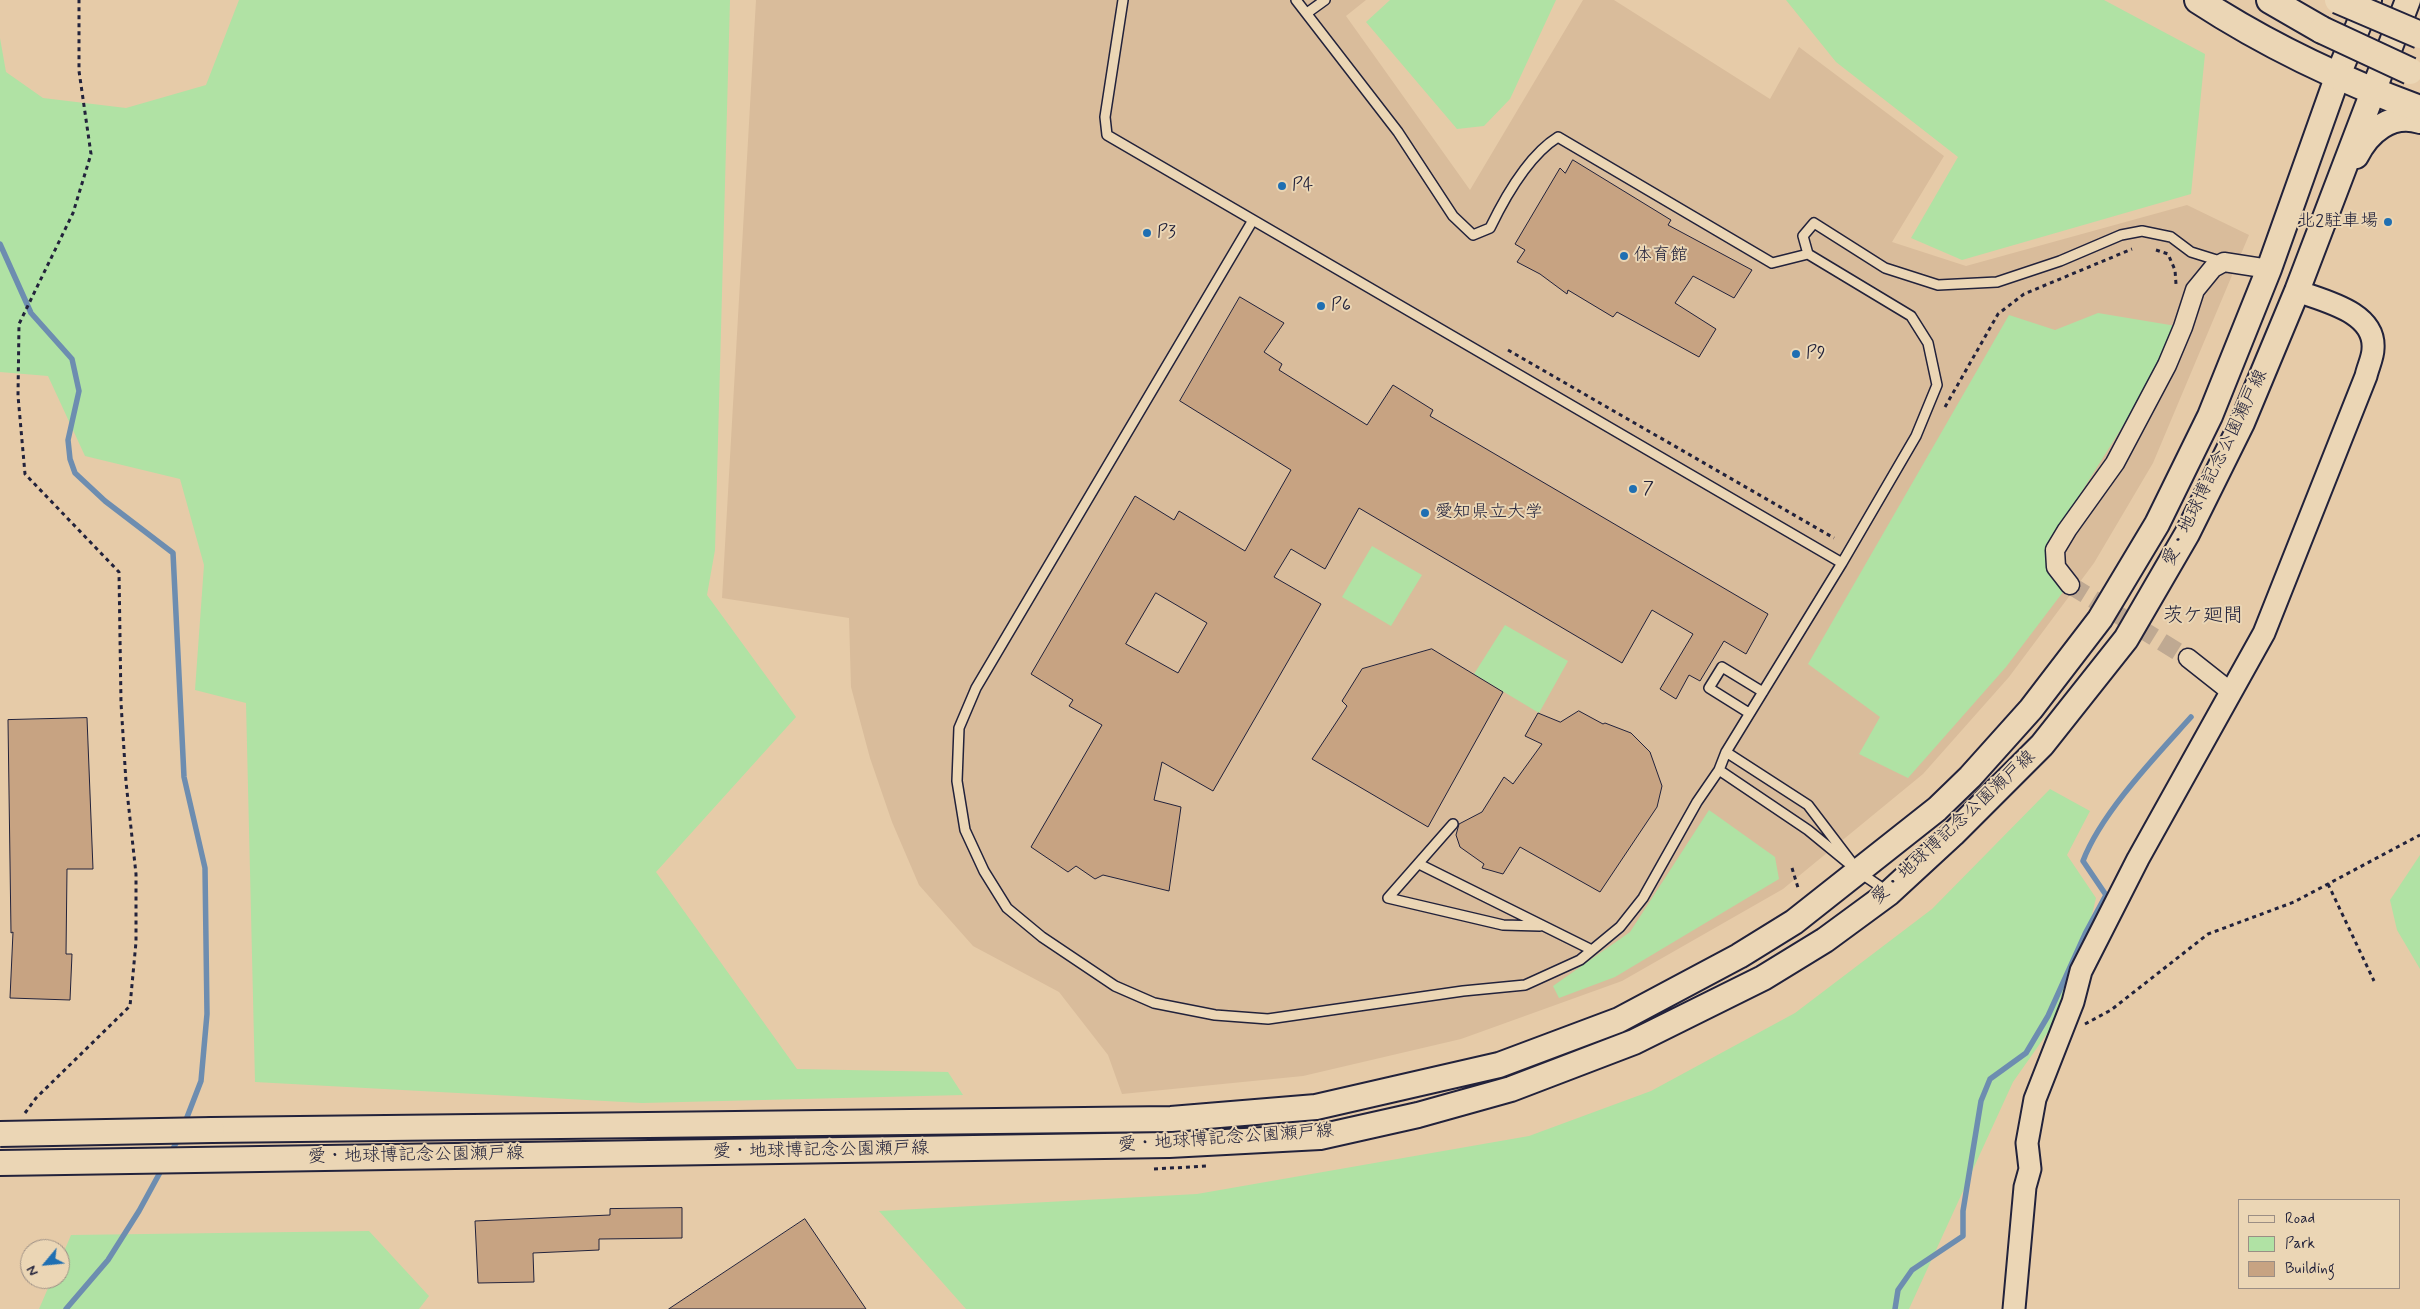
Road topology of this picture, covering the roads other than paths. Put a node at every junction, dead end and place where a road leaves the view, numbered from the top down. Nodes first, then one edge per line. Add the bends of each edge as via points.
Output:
1 (1123, 0) edge
2 (1296, 0) edge
3 (1325, 0) edge
4 (2198, 0) edge
5 (2270, 0) edge
6 (2338, 0) edge
7 (2369, 0) edge
8 (2408, 0) edge
9 (1307, 13) junction
10 (2420, 35) edge
11 (2415, 73) edge
12 (2338, 76) junction
13 (2372, 92) junction
14 (2420, 109) edge
15 (2420, 121) edge
16 (2342, 172) junction
17 (1253, 220) junction
18 (1808, 254) junction
19 (2224, 262) junction
20 (2269, 269) junction
21 (2297, 291) junction
22 (1842, 563) junction
23 (2070, 585) tunnel mouth
24 (2188, 658) tunnel mouth
25 (1763, 692) junction
26 (2231, 692) junction
27 (1750, 713) junction
28 (1726, 752) junction
29 (1719, 770) junction
30 (1453, 824) dead end
31 (1419, 864) junction
32 (1859, 872) junction
33 (1889, 893) junction
34 (1540, 926) junction
35 (1592, 950) junction
36 (0, 1134) edge
37 (0, 1163) edge
38 (2014, 1309) edge

1 - 17 lane via 1107,100 1107,135
2 - 9 lane
3 - 9 lane
4 - 12 main road
5 - 11 main road, bridge via 2322,30
6 - 10 main road, bridge
7 - 12 main road, 愛・地球博記念公園瀬戸線
8 - 13 main road, 愛・地球博記念公園瀬戸線
9 - 18 lane via 1398,132 1452,216 1474,235 1490,228 1501,205 1542,147 1558,137 1772,263
12 - 13 main road
12 - 20 main road, 愛・地球博記念公園瀬戸線
13 - 14 main road
13 - 16 main road, 愛・地球博記念公園瀬戸線
15 - 16 main road via 2395,119 2377,129
16 - 21 main road, 愛・地球博記念公園瀬戸線
17 - 22 lane
17 - 35 lane via 1010,627 976,688 959,728 957,781 966,830 984,871 1007,908 1042,937 1115,986 1154,1003 1214,1015 1268,1019 1525,985 1580,960
18 - 19 lane via 1803,236 1814,223 1885,268 1938,285 1997,282 2060,262 2121,235 2142,231 2171,237 2191,252
18 - 22 lane via 1912,316 1928,344 1937,385 1916,436
19 - 20 street
19 - 23 street via 2213,268 2195,290 2167,365 2115,463 2055,550 2056,567
20 - 32 main road, 愛・地球博記念公園瀬戸線 via 2210,416 2157,524 2100,620 2031,709 1970,777 1937,809
21 - 26 street via 2353,313 2369,327 2374,348 2366,376 2264,633
21 - 33 main road, 愛・地球博記念公園瀬戸線 via 2242,423 2192,526 2126,639 2042,745
22 - 25 lane
24 - 26 street
25 - 27 lane
25 - 27 lane via 1722,666 1709,688
26 - 38 street via 2138,859 2081,971 2074,1002 2035,1099 2027,1143 2030,1169 2025,1187
27 - 28 lane
28 - 29 lane
28 - 32 lane via 1808,805
29 - 32 lane via 1808,830
29 - 35 lane via 1642,898 1620,927
30 - 31 lane
31 - 34 lane
31 - 34 lane via 1388,898 1503,925
32 - 33 lane
32 - 36 main road, 愛・地球博記念公園瀬戸線, bridge via 1786,927 1739,956 1619,1020 1498,1065 1316,1107 1171,1120
33 - 37 main road, 愛・地球博記念公園瀬戸線 via 1825,940 1763,978 1634,1042 1511,1089 1418,1115 1320,1136 1159,1146
34 - 35 lane

